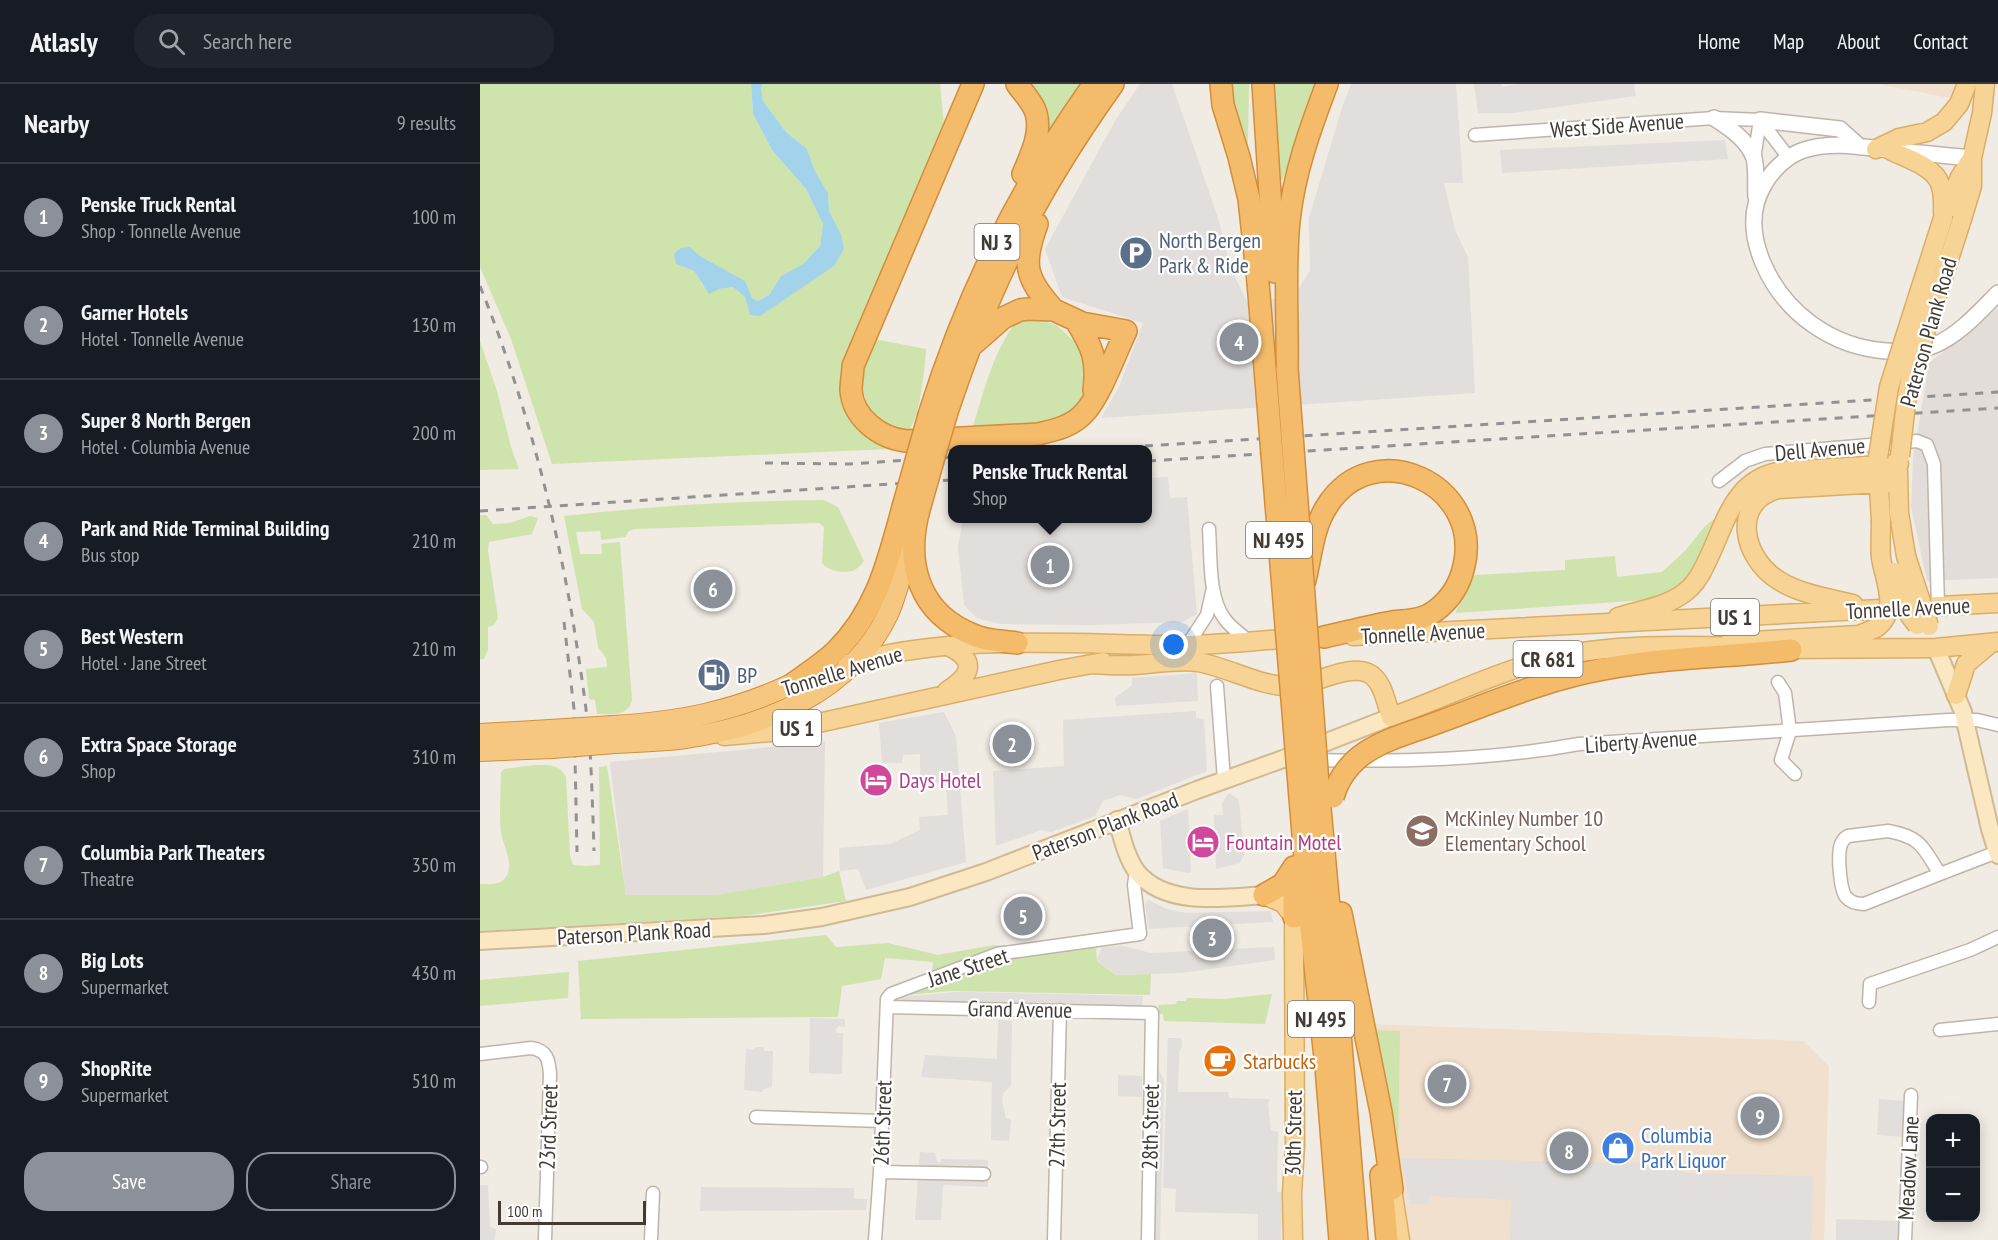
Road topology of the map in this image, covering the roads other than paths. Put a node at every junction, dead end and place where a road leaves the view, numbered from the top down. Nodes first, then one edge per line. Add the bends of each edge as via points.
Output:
1 (973, 84) edge
2 (1017, 84) edge
3 (1094, 84) edge
4 (1113, 84) edge
5 (1263, 84) edge
6 (1327, 84) edge
7 (1967, 84) edge
8 (1985, 84) edge
9 (1214, 90) edge
10 (1714, 118) junction
11 (1760, 120) junction
12 (1475, 135) dead end
13 (1875, 148) junction
14 (1789, 158) junction
15 (1972, 158) junction
16 (1754, 159) junction
17 (1056, 170) junction
18 (1756, 203) junction
19 (1943, 218) junction
20 (1003, 229) junction
21 (1272, 251) junction
22 (1998, 293) edge
23 (1054, 310) junction
24 (1076, 321) junction
25 (1121, 330) junction
26 (971, 346) junction
27 (1093, 351) junction
28 (1093, 402) junction
29 (938, 415) junction
30 (1878, 460) junction
31 (1899, 467) junction
32 (1719, 481) dead end
33 (1878, 483) junction
34 (913, 512) junction
35 (1881, 521) junction
36 (1209, 529) dead end
37 (1213, 584) junction
38 (1302, 592) junction
39 (1998, 603) edge
40 (1938, 606) junction
41 (1876, 609) junction
42 (1593, 625) junction
43 (1923, 626) junction
44 (1324, 637) junction
45 (1249, 641) junction
46 (1995, 642) edge
47 (1017, 643) junction
48 (1180, 645) junction
49 (948, 646) junction
50 (1714, 646) junction
51 (1936, 648) junction
52 (1791, 650) junction
53 (856, 662) junction
54 (1092, 664) junction
55 (1778, 682) dead end
56 (794, 683) junction
57 (1217, 686) dead end
58 (1956, 695) junction
59 (940, 696) junction
60 (1391, 717) junction
61 (1965, 720) junction
62 (1998, 725) edge
63 (1790, 731) junction
64 (480, 734) edge
65 (614, 735) junction
66 (551, 739) junction
67 (678, 739) junction
68 (480, 751) edge
69 (1283, 759) junction
70 (1795, 774) dead end
71 (1224, 780) junction
72 (1317, 798) junction
73 (1117, 820) junction
74 (1322, 843) junction
75 (1997, 854) edge
76 (1294, 867) junction
77 (1136, 870) junction
78 (1940, 874) junction
79 (1264, 895) junction
80 (1294, 917) junction
81 (1998, 937) edge
82 (480, 941) edge
83 (1869, 1002) dead end
84 (887, 1007) junction
85 (1060, 1010) junction
86 (1152, 1013) joint
87 (1998, 1024) edge
88 (1940, 1030) dead end
89 (1367, 1047) junction
90 (480, 1054) edge
91 (1911, 1095) dead end
92 (756, 1117) dead end
93 (882, 1121) junction
94 (1295, 1146) junction
95 (880, 1172) junction
96 (984, 1174) dead end
97 (1392, 1190) joint
98 (653, 1193) dead end
99 (545, 1240) edge
100 (651, 1240) edge
101 (875, 1240) edge
102 (1054, 1240) edge
103 (1148, 1240) edge
104 (1293, 1240) edge
105 (1306, 1240) edge
106 (1340, 1240) edge
107 (1357, 1240) edge
108 (1387, 1240) edge
109 (1400, 1240) edge
110 (1905, 1240) edge

1 - 28 highway via 853,366 851,391 856,409 866,423 887,437 927,441 1058,430 1079,418
2 - 20 highway via 1036,113 1037,129
3 - 20 highway, NJ 3
4 - 17 highway, NJ 3
5 - 21 highway, NJ 495
6 - 21 highway via 1306,140 1290,219
7 - 13 main road via 1959,104 1944,122 1927,132
8 - 15 main road, Paterson Plank Road
9 - 21 highway, NJ 495
10 - 11 street, West Side Avenue
10 - 12 street, West Side Avenue
10 - 16 street via 1737,134
11 - 13 street via 1840,129
11 - 14 street
11 - 16 street
13 - 14 street via 1819,147
13 - 15 street
13 - 19 main road via 1923,167 1938,178
14 - 18 street via 1766,180
15 - 19 main road, Paterson Plank Road
15 - 31 main road, Paterson Plank Road, bridge via 1972,186 1911,376
16 - 18 street
17 - 23 highway via 1027,259 1033,282
17 - 26 highway, NJ 3 via 1012,249
18 - 22 street via 1755,240 1774,286 1808,322 1840,340 1877,351 1924,349 1960,329
19 - 30 main road, Paterson Plank Road, bridge via 1889,387
20 - 29 highway, NJ 3 via 952,344
21 - 38 highway, NJ 495, bridge via 1287,368
21 - 72 highway, NJ 495, bridge
23 - 24 highway
23 - 26 highway via 1028,309 1011,314
24 - 25 highway
24 - 27 highway
25 - 27 highway via 1098,336
25 - 28 highway
26 - 29 highway, NJ 3
27 - 28 highway
29 - 34 highway, NJ 3, bridge
30 - 31 main road
30 - 33 main road, Paterson Plank Road
30 - 42 main road via 1769,473 1756,479 1738,496 1701,574 1690,588 1660,606
31 - 33 main road
31 - 43 main road, Paterson Plank Road, bridge via 1899,513
32 - 40 street, Dell Avenue via 1745,461 1765,454 1917,441 1928,445 1934,464
33 - 35 main road, Paterson Plank Road
33 - 41 main road via 1770,491 1753,505 1746,525 1756,558 1779,581 1817,596
34 - 47 highway via 914,568 933,606 969,633
34 - 53 highway, NJ 3 via 889,611
34 - 56 highway, NJ 3 via 867,612 834,653
35 - 43 main road, Paterson Plank Road, bridge via 1910,616
35 - 50 main road, Paterson Plank Road, bridge via 1881,557 1890,604 1884,621 1876,628 1859,634
36 - 37 street
37 - 45 street via 1223,617
37 - 48 street via 1208,615
38 - 44 highway, bridge via 1323,513 1344,486 1361,476 1378,471 1407,473 1434,485 1459,514 1466,534 1466,556 1452,596 1420,619
38 - 72 highway, NJ 495, bridge
39 - 40 main road, Tonnelle Avenue / US 1
40 - 41 main road, Tonnelle Avenue / US 1
41 - 42 main road, Tonnelle Avenue / US 1
42 - 44 main road, Tonnelle Avenue / US 1
43 - 51 main road, Paterson Plank Road
44 - 45 main road, Tonnelle Avenue / US 1
45 - 48 main road, Tonnelle Avenue / US 1
46 - 51 main road
46 - 58 main road via 1966,664
47 - 48 main road, Tonnelle Avenue / US 1
47 - 49 main road, Tonnelle Avenue / US 1
48 - 54 main road, Tonnelle Avenue / US 1
49 - 53 main road, Tonnelle Avenue / US 1
49 - 59 main road via 963,656 968,671
50 - 52 main road, Paterson Plank Road / CR 681
50 - 60 main road, Paterson Plank Road / CR 681 via 1625,648 1552,658
51 - 52 main road, Paterson Plank Road
51 - 58 main road
52 - 72 highway, bridge via 1604,669 1544,684 1362,753
53 - 56 main road, Tonnelle Avenue / US 1
53 - 67 highway, NJ 3 via 814,695 781,713
54 - 59 main road, Tonnelle Avenue / US 1
54 - 60 main road via 1195,662 1291,686 1349,671 1362,672 1377,681
55 - 63 street via 1785,693
56 - 65 highway, Tonnelle Avenue / US 1 via 693,718
57 - 71 street
58 - 61 main road
59 - 67 main road, Tonnelle Avenue / US 1 via 782,731
60 - 69 main road, Paterson Plank Road / CR 681
61 - 62 street, Liberty Avenue
61 - 63 street, Liberty Avenue
61 - 75 main road
63 - 69 street, Liberty Avenue via 1579,744 1530,753 1409,761
63 - 70 street via 1781,760
64 - 66 highway, Tonnelle Avenue / US 1
65 - 66 highway, Tonnelle Avenue / US 1, bridge
65 - 67 highway, Tonnelle Avenue / US 1
66 - 68 highway, Tonnelle Avenue / US 1
69 - 71 main road, Paterson Plank Road / CR 681
71 - 73 main road, Paterson Plank Road / CR 681
72 - 74 highway, NJ 495
72 - 76 highway
72 - 106 highway, NJ 495 via 1310,919
73 - 77 main road
73 - 82 main road, Paterson Plank Road / CR 681 via 986,872 910,897 822,917 724,928
74 - 89 highway via 1338,896
74 - 107 highway, NJ 495
75 - 78 street
76 - 79 highway via 1283,884
76 - 80 highway
77 - 79 main road via 1152,885 1185,896
77 - 84 street, Jane Street via 1140,934 997,954 891,994
78 - 78 street via 1914,838 1898,833 1848,836 1840,847 1844,894 1854,903 1864,904
79 - 80 main road via 1283,903
80 - 94 main road, 30th Street
81 - 83 street via 1870,984
84 - 85 street, Grand Avenue
84 - 93 street, 26th Street
85 - 86 street, Grand Avenue
85 - 102 street, 27th Street
86 - 103 street, 28th Street
87 - 88 street
89 - 97 highway
89 - 108 highway
90 - 99 street, 23rd Street via 531,1048 544,1052 549,1060
91 - 110 street, Meadow Lane
92 - 93 street
93 - 95 street, 26th Street
94 - 104 main road, 30th Street
94 - 105 main road
95 - 96 street
95 - 101 street, 26th Street
97 - 109 main road
98 - 100 street

